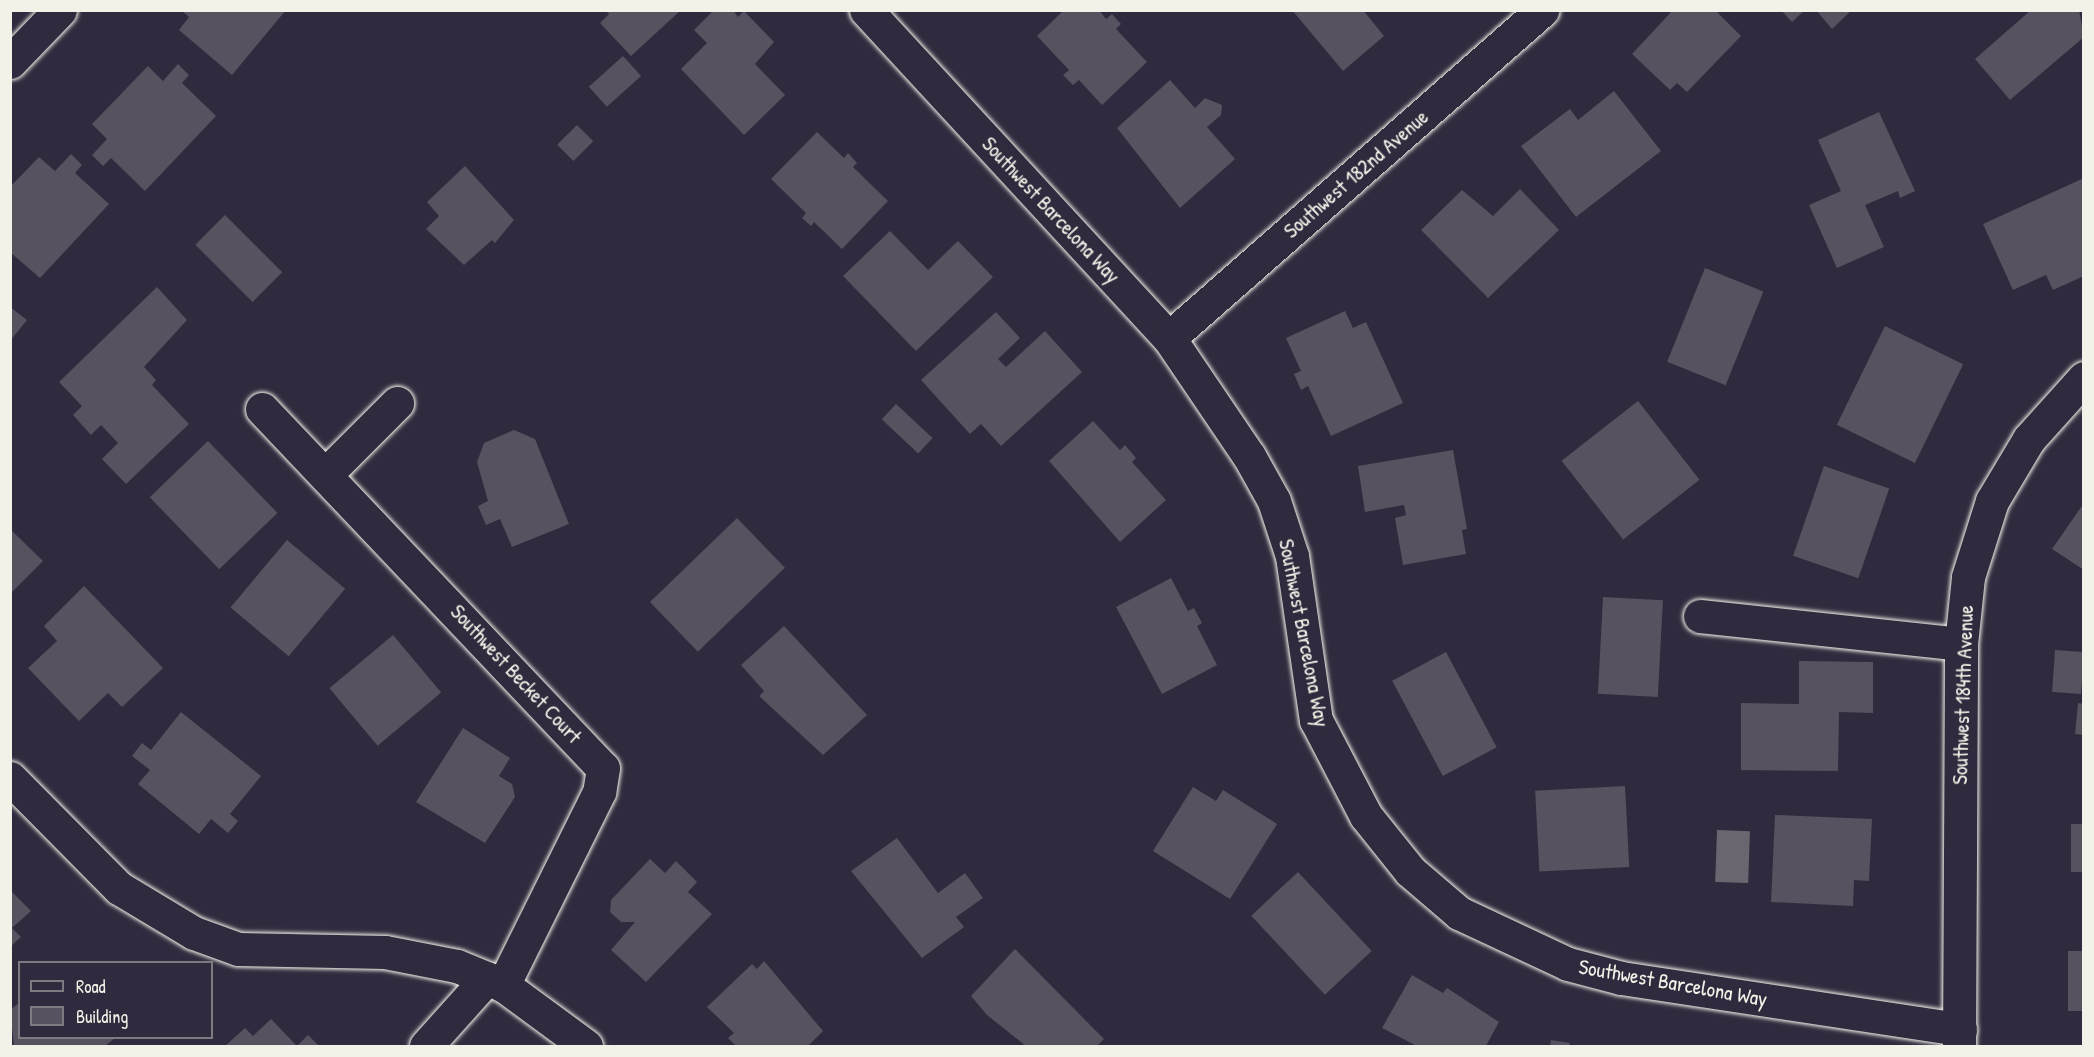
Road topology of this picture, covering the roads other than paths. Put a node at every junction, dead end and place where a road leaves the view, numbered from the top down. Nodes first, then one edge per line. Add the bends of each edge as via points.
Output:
1 (60, 10) edge
2 (866, 10) edge
3 (1529, 15) edge
4 (10, 62) edge
5 (1169, 338) junction
6 (2084, 378) edge
7 (397, 403) dead end
8 (262, 409) dead end
9 (326, 475) junction
10 (1700, 615) dead end
11 (1961, 644) junction
12 (10, 778) edge
13 (495, 981) junction
14 (1959, 1038) edge
15 (426, 1047) edge
16 (586, 1047) edge

1 - 4 street
2 - 5 street, Southwest Barcelona Way
3 - 5 street, Southwest 182nd Avenue
5 - 14 street, Southwest Barcelona Way via 1274,501 1292,556 1316,720 1366,816 1410,871 1459,913 1568,964 1621,978
6 - 11 street, Southwest 184th Avenue via 2029,439 1992,501 1968,577
7 - 9 street
8 - 9 street, Southwest Becket Court
9 - 13 street, Southwest Becket Court via 603,768 599,792
10 - 11 street
11 - 14 street, Southwest 184th Avenue
12 - 13 street via 119,888 194,933 238,949 420,957
13 - 15 street
13 - 16 street

